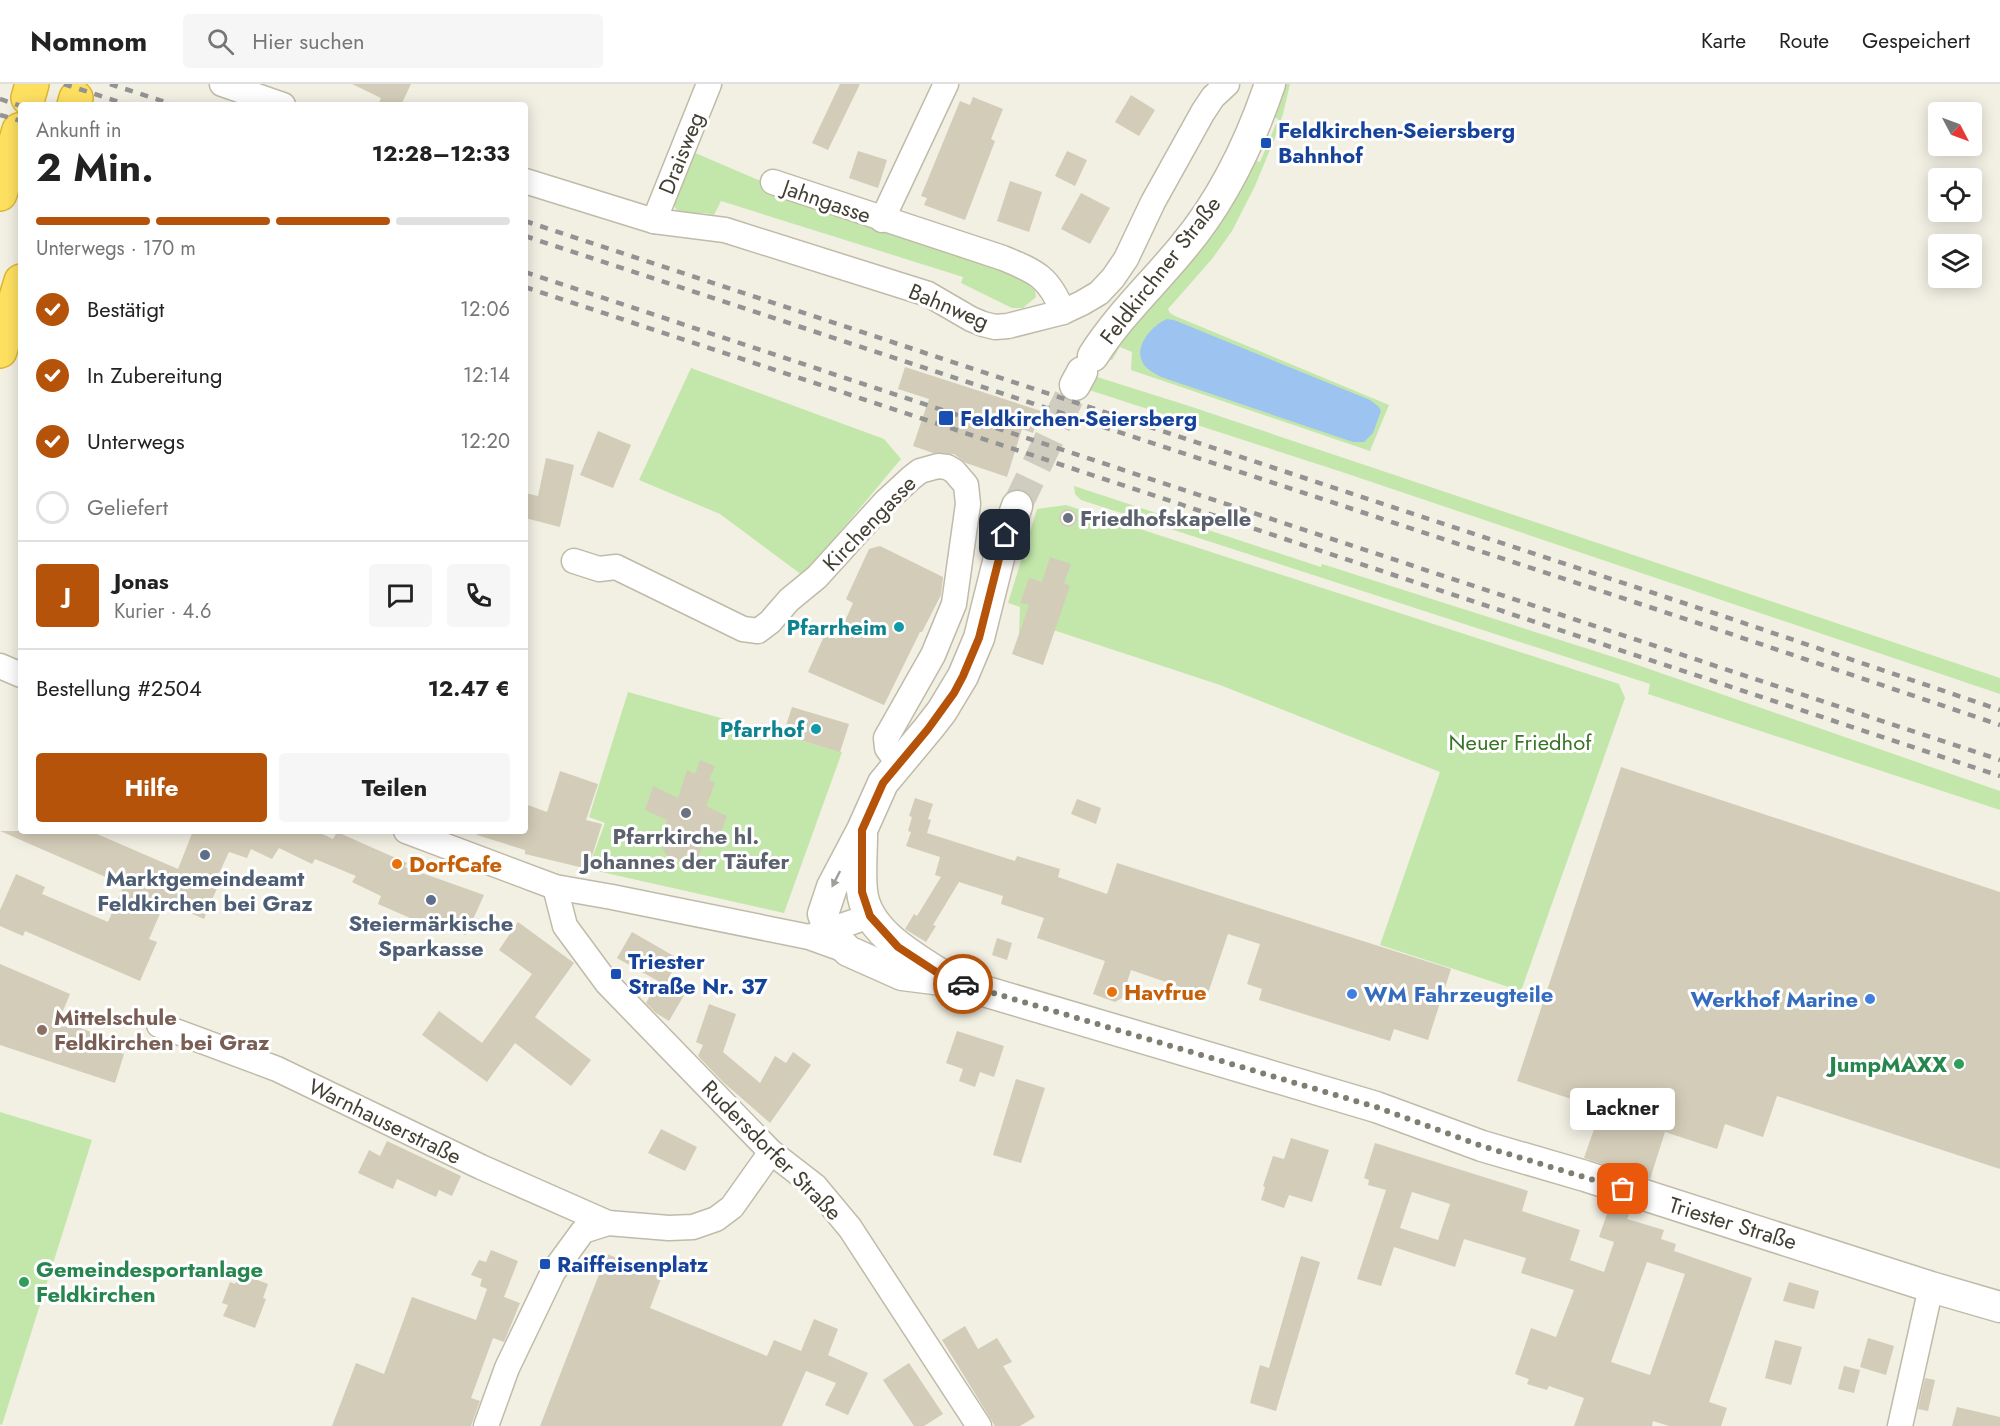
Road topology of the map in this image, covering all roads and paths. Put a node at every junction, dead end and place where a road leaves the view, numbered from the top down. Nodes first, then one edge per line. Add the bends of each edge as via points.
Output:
1 (222, 84) edge
2 (709, 84) edge
3 (946, 84) edge
4 (1227, 84) edge
5 (1270, 84) edge
6 (274, 102) edge
7 (18, 133) edge
8 (528, 182) edge
9 (773, 182) dead end
10 (0, 194) edge
11 (882, 220) junction
12 (654, 222) junction
13 (18, 291) edge
14 (1063, 312) junction
15 (0, 351) edge
16 (1084, 371) tunnel mouth
17 (1017, 506) tunnel mouth
18 (574, 561) dead end
19 (0, 666) edge
20 (18, 674) edge
21 (898, 764) junction
22 (862, 830) junction
23 (415, 834) edge
24 (555, 887) junction
25 (870, 916) junction
26 (828, 940) junction
27 (950, 981) junction
28 (159, 1025) dead end
29 (771, 1152) junction
30 (608, 1223) junction
31 (1931, 1287) junction
32 (2000, 1307) edge
33 (486, 1426) edge
34 (978, 1426) edge
35 (1899, 1426) edge

1 - 6 street
2 - 12 street, Draisweg
3 - 11 street
4 - 14 street, Bahnweg via 1203,112 1126,259 1099,293
5 - 16 street, Feldkirchner Straße via 1244,151 1212,209 1178,254 1131,305
7 - 10 highway
8 - 12 street, Bahnweg
9 - 11 street, Jahngasse
11 - 14 street, Jahngasse via 1025,267 1046,281
12 - 14 street, Bahnweg via 725,230 928,294 971,319 995,327
13 - 15 highway
17 - 21 street via 971,659 942,711
18 - 21 street, Kirchengasse via 599,569 616,567 743,629 758,631 817,577 911,478 938,466 954,471 966,485 968,504 954,604 933,655 885,738
19 - 20 street
21 - 22 street via 883,783
22 - 25 street via 862,892
22 -> 26 street via 832,887 823,914
23 - 24 street
24 - 26 street
24 - 29 street, Rudersdorfer Straße via 565,926 607,983
25 - 26 street
25 - 27 street via 898,947
26 - 27 street via 903,975
27 - 31 street, Triester Straße via 1376,1107 1482,1146
28 - 30 street, Warnhauserstraße via 277,1069 508,1180
29 - 30 street, Warnhauserstraße via 732,1207 716,1219 693,1227 669,1228
29 - 34 street, Rudersdorfer Straße via 814,1186 850,1228
30 - 33 street, Warnhauserstraße via 583,1231 553,1272 507,1368
31 - 32 street, Triester Straße
31 - 35 street

